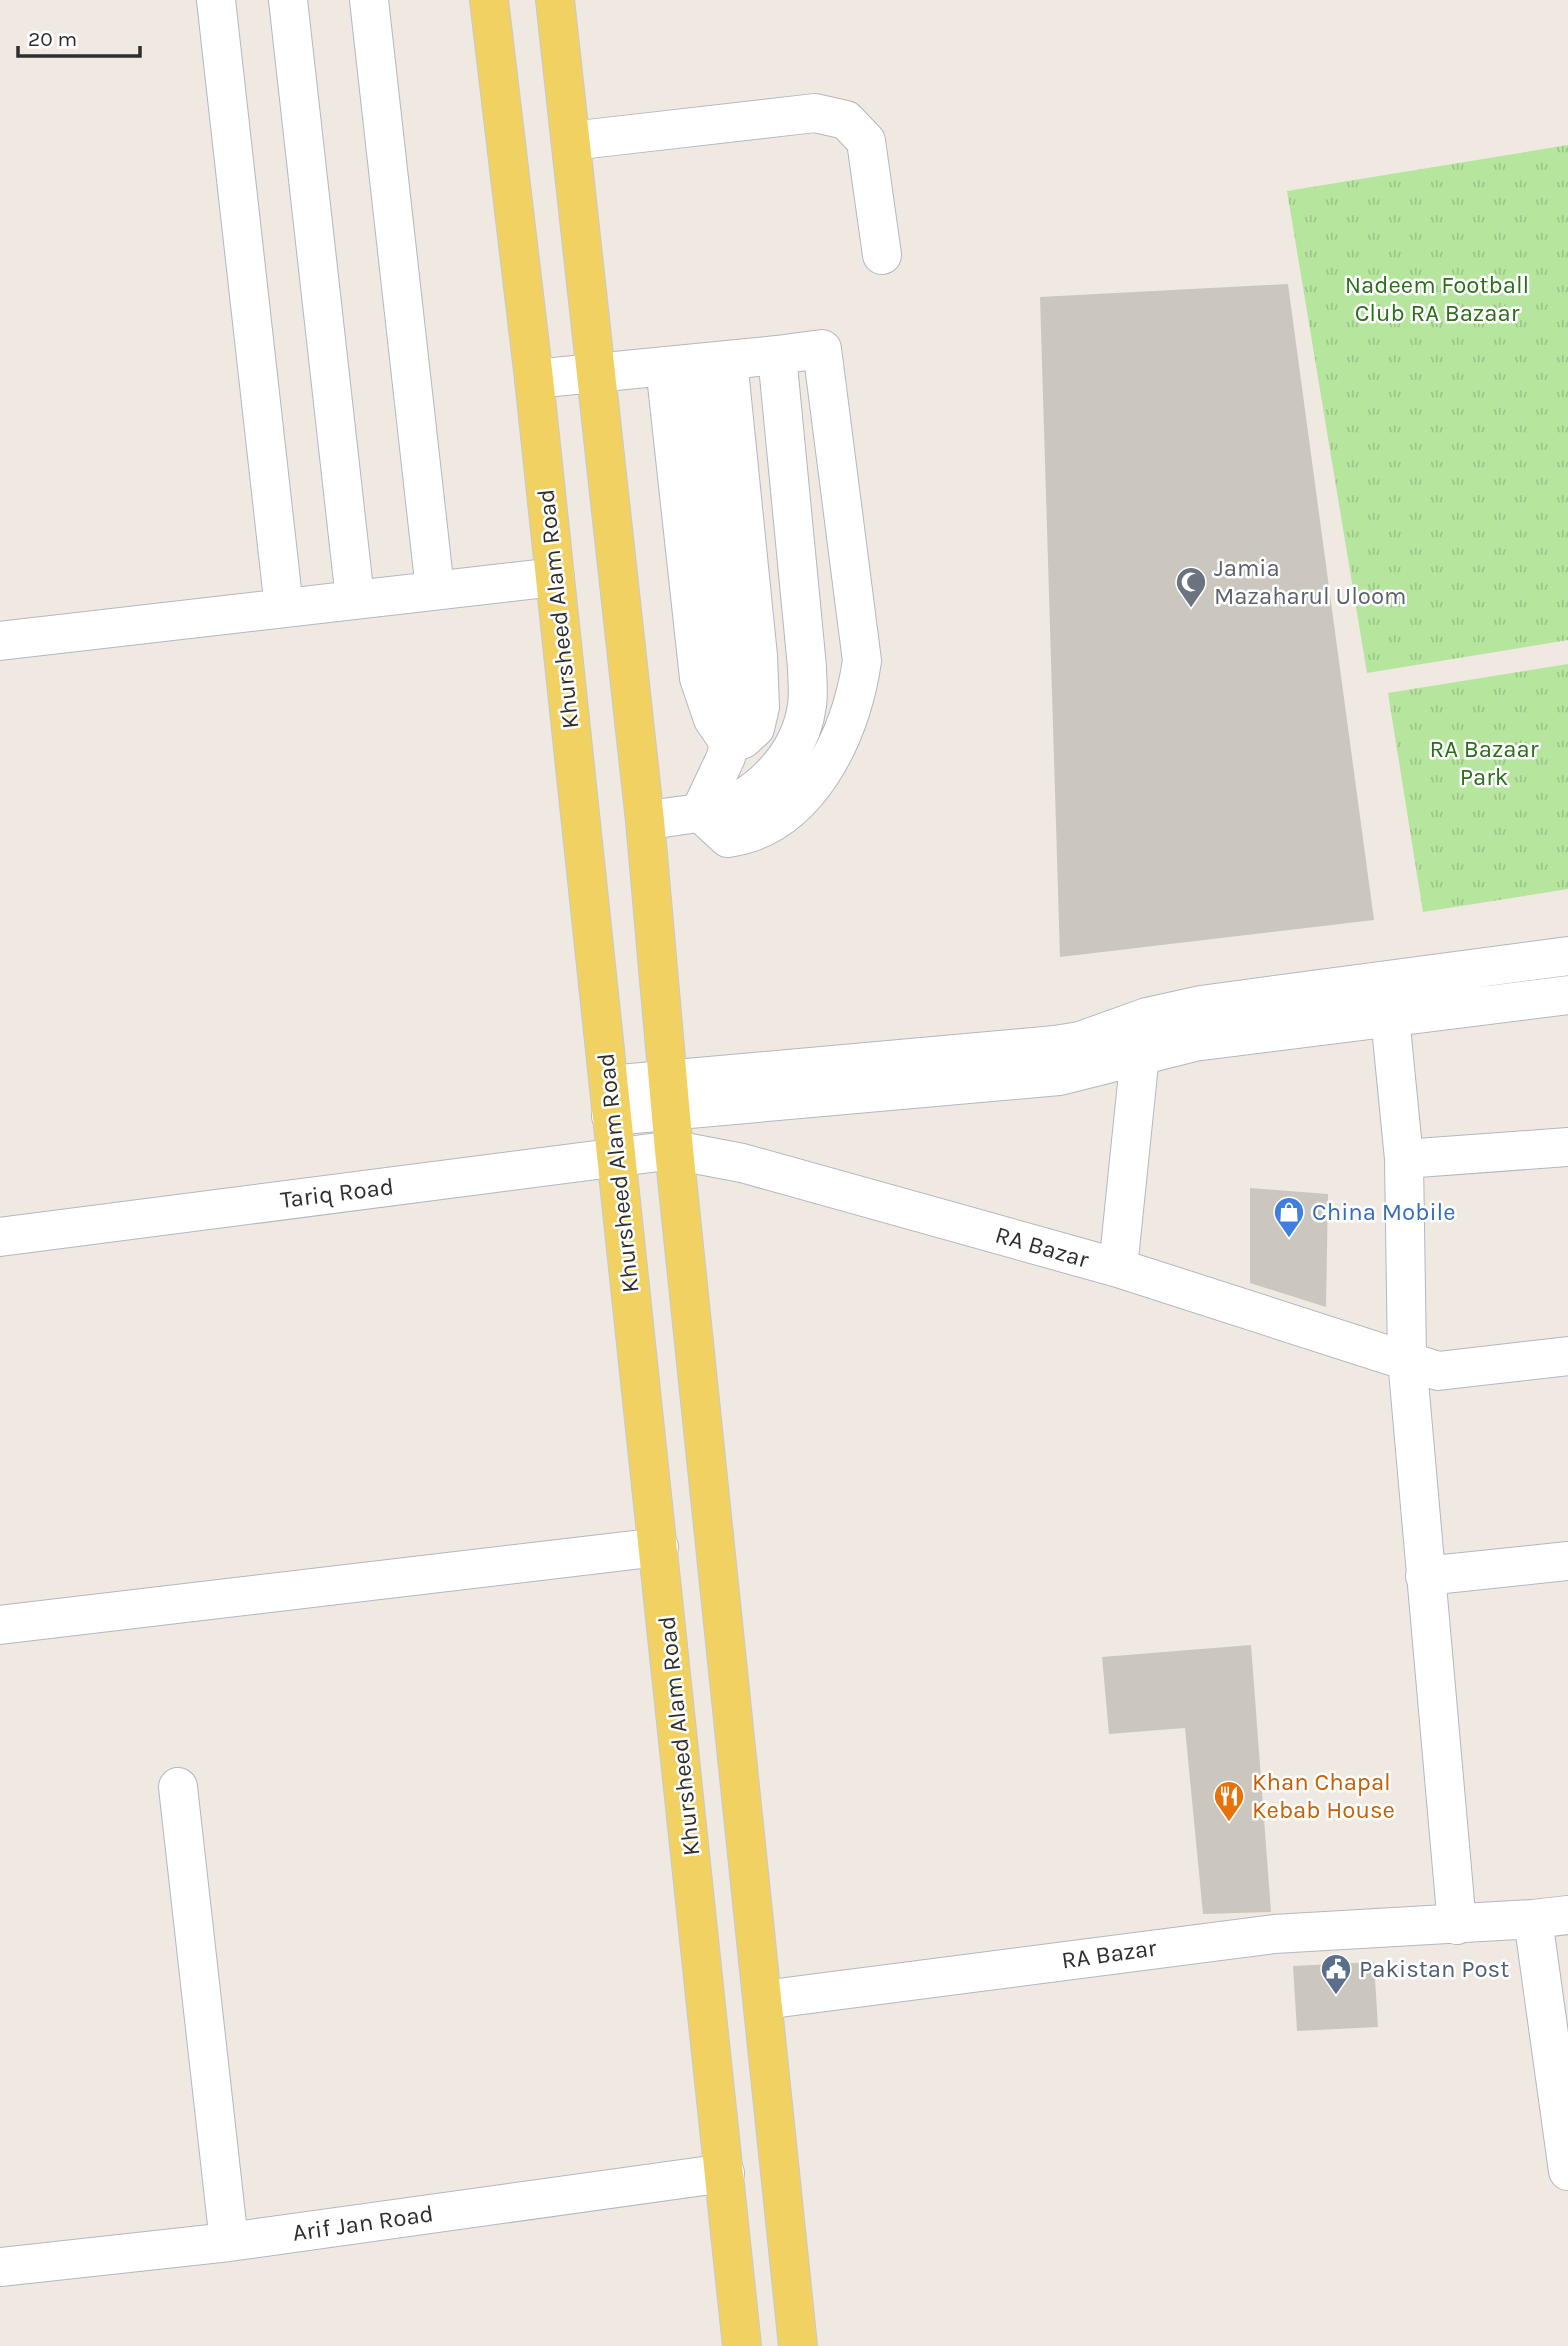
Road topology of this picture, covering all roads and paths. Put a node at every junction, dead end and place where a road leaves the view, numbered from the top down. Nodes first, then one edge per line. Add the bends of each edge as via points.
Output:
1 (216, 0) edge
2 (288, 0) edge
3 (369, 0) edge
4 (489, 0) edge
5 (555, 0) edge
6 (571, 141) junction
7 (882, 255) dead end
8 (777, 355) junction
9 (697, 363) junction
10 (597, 373) junction
11 (534, 379) junction
12 (555, 577) junction
13 (435, 590) junction
14 (355, 600) junction
15 (284, 608) junction
16 (0, 641) edge
17 (730, 744) junction
18 (700, 812) junction
19 (645, 821) junction
20 (1568, 956) edge
21 (1568, 995) edge
22 (1390, 1017) junction
23 (1140, 1054) junction
24 (668, 1095) junction
25 (610, 1101) junction
26 (1568, 1147) edge
27 (674, 1150) junction
28 (615, 1157) junction
29 (1404, 1159) junction
30 (0, 1237) edge
31 (1118, 1268) junction
32 (1568, 1356) edge
33 (1407, 1359) junction
34 (659, 1547) junction
35 (1568, 1562) edge
36 (1426, 1576) junction
37 (0, 1625) edge
38 (178, 1787) dead end
39 (1551, 1917) edge
40 (1457, 1925) junction
41 (764, 2000) junction
42 (1568, 2170) edge
43 (725, 2173) junction
44 (229, 2242) junction
45 (0, 2267) edge
46 (742, 2346) edge
47 (798, 2346) edge

1 - 15 street
2 - 14 street
3 - 13 street
4 - 11 main road, Khursheed Alam Road
5 - 6 main road
6 - 7 street via 815,113 846,120 866,141
6 - 10 main road
8 - 9 street
8 - 18 street via 807,706 794,746 774,774 732,804
8 - 18 street via 822,349 862,661 859,683 834,751 791,807 753,833 728,838
9 - 10 street
9 - 17 street via 699,678 713,719
9 - 17 street via 758,656 761,707 755,728
10 - 11 street
10 - 19 main road
11 - 12 main road, Khursheed Alam Road
12 - 13 street
12 - 25 main road, Khursheed Alam Road
13 - 14 street
14 - 15 street
15 - 16 street
17 - 18 street
18 - 19 street
19 - 24 main road
20 - 24 street via 1201,1005 1055,1045
21 - 22 street
22 - 23 street via 1194,1042
22 - 29 street
23 - 24 street via 1059,1076
23 - 31 street
24 - 25 street
24 - 27 main road
25 - 28 main road, Khursheed Alam Road
26 - 29 street
27 - 28 street, Tariq Road
27 - 31 street, RA Bazar via 742,1163
27 - 41 main road
28 - 30 street, Tariq Road
28 - 34 main road, Khursheed Alam Road
29 - 33 street
31 - 33 street, RA Bazar
32 - 33 street, RA Bazar via 1438,1371
33 - 36 street
34 - 37 street
34 - 43 main road, Khursheed Alam Road
35 - 36 street
36 - 40 street
38 - 44 street
39 - 40 street, RA Bazar
39 - 42 street
40 - 41 street, RA Bazar via 1262,1936
41 - 47 main road
43 - 44 street, Arif Jan Road
43 - 46 main road, Khursheed Alam Road
44 - 45 street, Arif Jan Road

